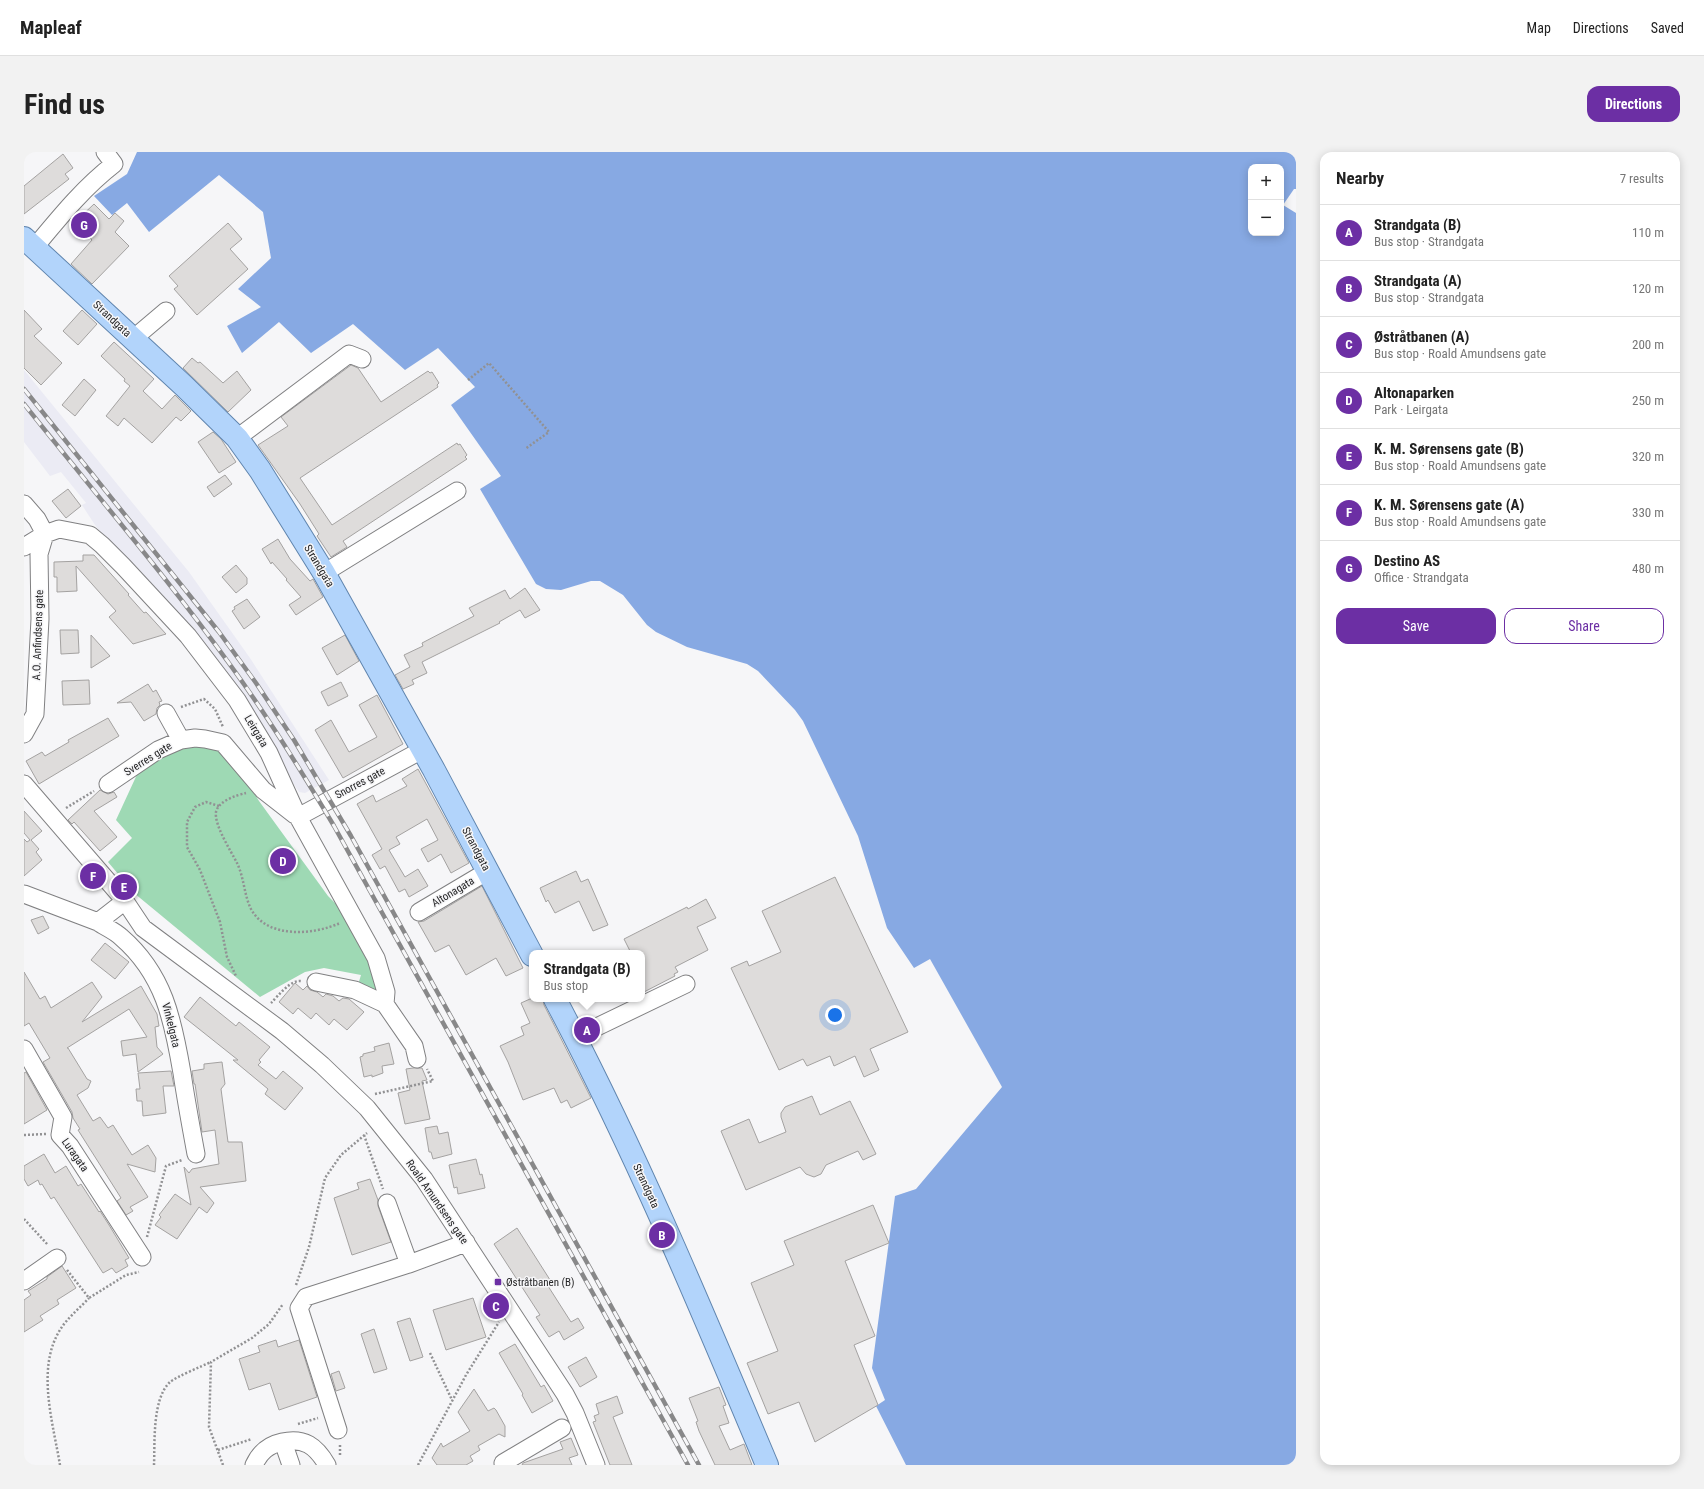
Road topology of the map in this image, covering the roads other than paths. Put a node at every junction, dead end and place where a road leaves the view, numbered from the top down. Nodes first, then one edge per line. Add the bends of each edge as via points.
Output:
1 (105, 152) edge
2 (29, 243) edge
3 (166, 311) dead end
4 (134, 340) junction
5 (362, 359) dead end
6 (237, 438) junction
7 (457, 491) dead end
8 (24, 504) edge
9 (45, 534) junction
10 (24, 547) edge
11 (324, 573) junction
12 (166, 713) road end
13 (24, 734) edge
14 (181, 740) junction
15 (422, 750) junction
16 (24, 784) edge
17 (108, 784) road end
18 (298, 818) junction
19 (488, 871) junction
20 (24, 894) edge
21 (125, 901) junction
22 (419, 912) dead end
23 (98, 922) junction
24 (529, 950) edge
25 (316, 982) road end
26 (686, 984) dead end
27 (558, 1002) edge
28 (385, 1004) junction
29 (576, 1037) junction
30 (24, 1049) edge
31 (416, 1052) road end
32 (196, 1154) road end
33 (387, 1202) road end
34 (466, 1242) junction
35 (142, 1257) road end
36 (58, 1258) road end
37 (409, 1264) junction
38 (24, 1280) edge
39 (562, 1428) dead end
40 (338, 1430) road end
41 (283, 1442) junction
42 (334, 1462) edge
43 (502, 1463) dead end
44 (254, 1465) edge
45 (291, 1465) edge
46 (596, 1465) edge
47 (767, 1465) edge

1 - 2 street via 114,164
2 - 4 main road, Strandgata
3 - 4 street
4 - 6 main road, Strandgata
5 - 6 street via 349,354
6 - 11 main road, Strandgata
7 - 11 street
8 - 9 street via 37,519
9 - 10 street, Leirgata
9 - 13 street, A.O. Anfindsens gate via 40,554 40,619 35,714
9 - 18 street, Leirgata via 59,529 90,535 123,566 188,636 237,700 269,754
11 - 15 main road, Strandgata
12 - 14 street
14 - 17 street, Sverres gate via 158,750
14 - 18 street, Sverres gate via 195,738 223,743 264,790
15 - 18 street, Snorres gate
15 - 19 main road, Strandgata
16 - 21 street, Roald Amundsens gate
18 - 28 street, Leirgata via 376,958 386,992
19 - 22 street, Altonagata
19 - 24 main road, Strandgata
20 - 23 street, Vinkelgata
21 - 23 street
21 - 34 street, Roald Amundsens gate via 193,954 221,985 282,1031 366,1108 424,1179
23 - 32 street, Vinkelgata via 120,936 138,953 156,979 168,1005
25 - 28 street via 355,990
26 - 29 street
27 - 29 main road, Strandgata
28 - 31 street
29 - 47 main road, Strandgata via 647,1186
30 - 35 street, Luragata via 63,1117 60,1135 70,1146
33 - 37 street
34 - 37 street
34 - 46 street, Roald Amundsens gate via 565,1394
36 - 38 street
37 - 40 street via 306,1297 299,1308
39 - 43 street
41 - 42 street via 292,1440 308,1444 322,1457
41 - 44 street via 267,1447
41 - 45 street

